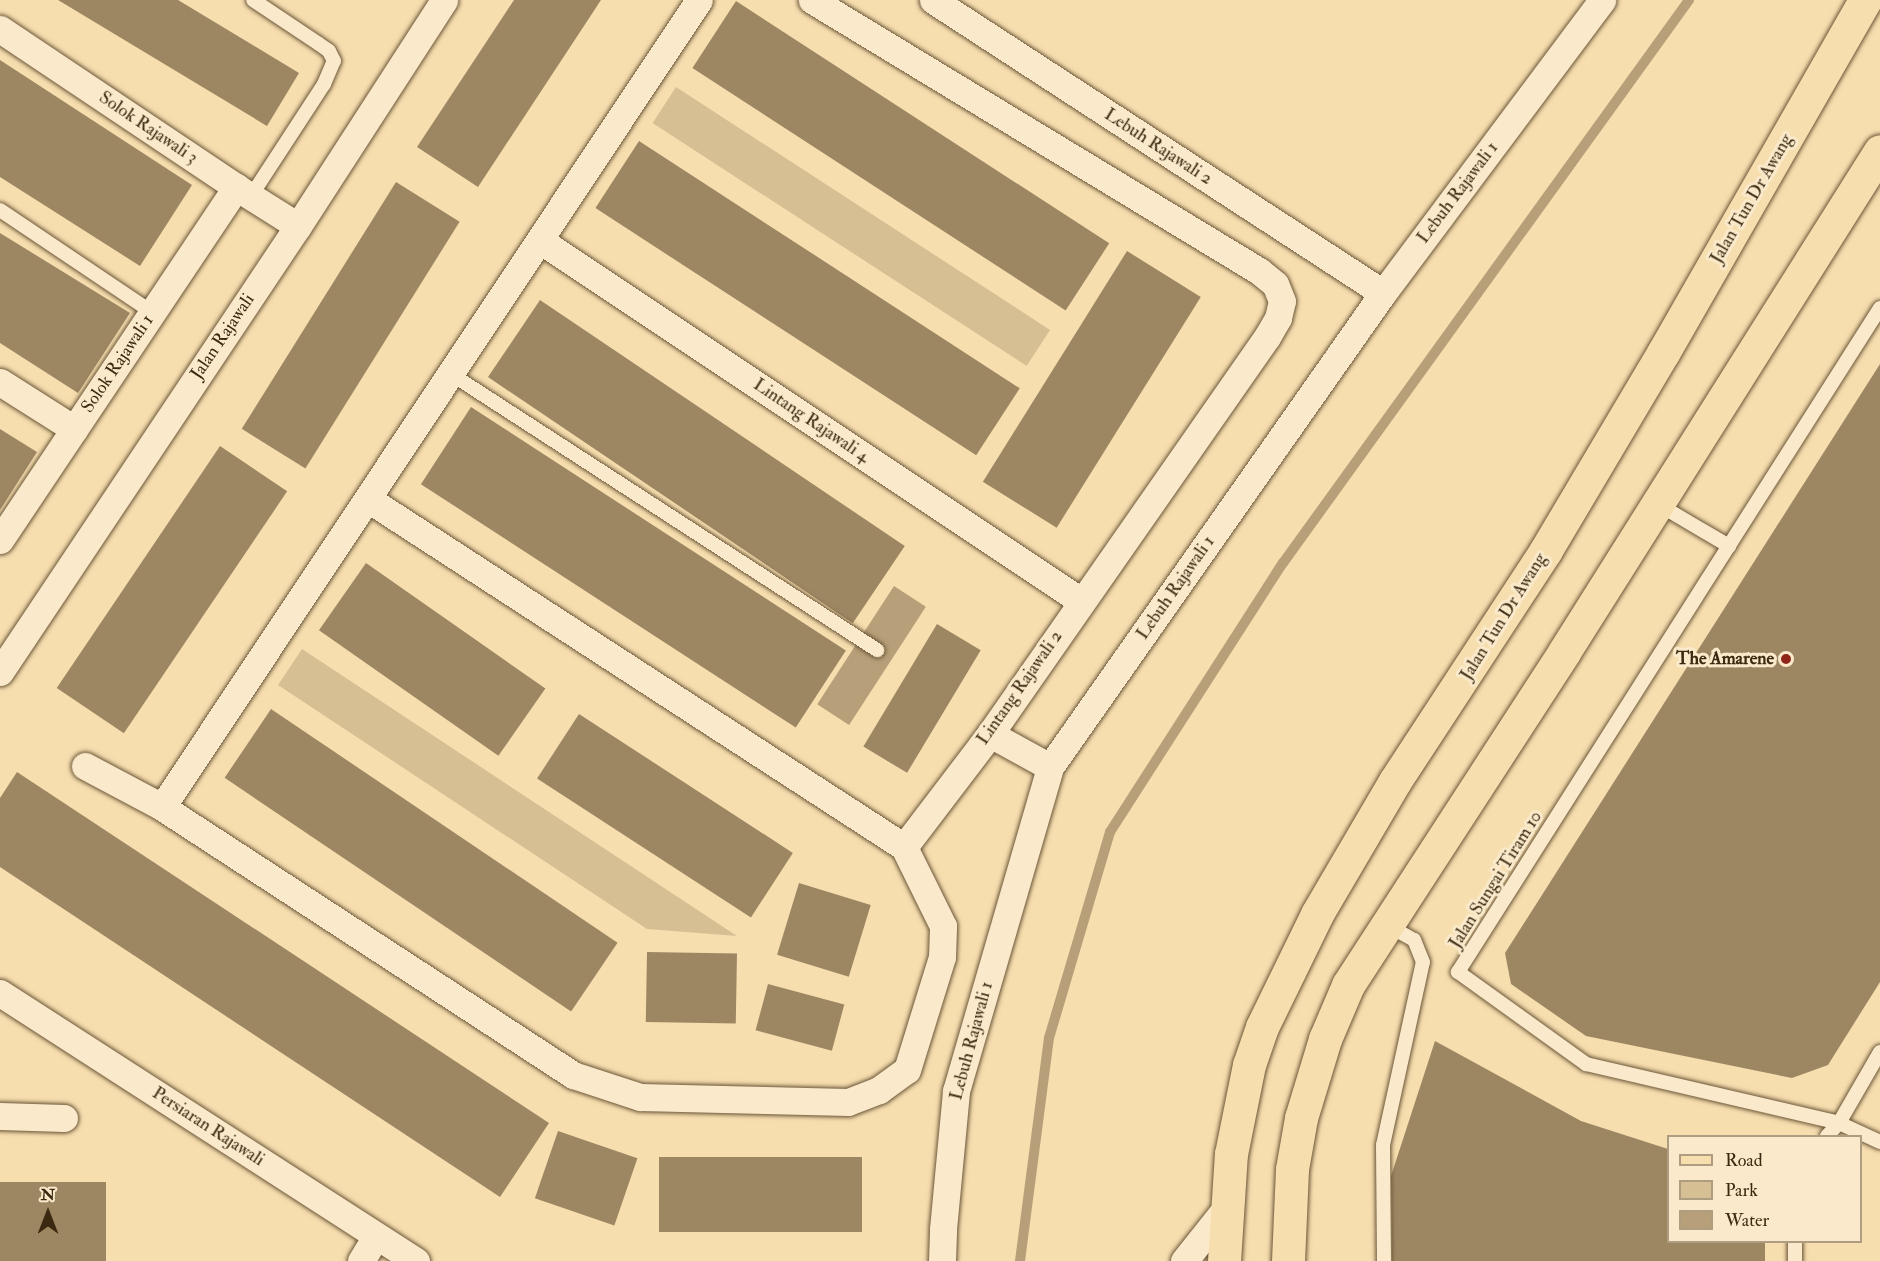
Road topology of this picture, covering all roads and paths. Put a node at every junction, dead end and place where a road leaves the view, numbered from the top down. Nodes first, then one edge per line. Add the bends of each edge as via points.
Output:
1 (253, 0) edge
2 (444, 0) edge
3 (699, 0) edge
4 (812, 0) edge
5 (933, 0) edge
6 (1602, 0) edge
7 (1865, 0) edge
8 (0, 29) edge
9 (1880, 151) edge
10 (243, 192) junction
11 (0, 210) edge
12 (298, 226) junction
13 (541, 241) junction
14 (1383, 293) junction
15 (1880, 308) edge
16 (152, 312) junction
17 (451, 374) junction
18 (0, 382) edge
19 (74, 429) junction
20 (368, 499) junction
21 (1656, 503) junction
22 (0, 540) edge
23 (1729, 546) junction
24 (1081, 601) junction
25 (877, 650) dead end
26 (0, 672) edge
27 (990, 734) junction
28 (85, 766) dead end
29 (1050, 767) junction
30 (162, 807) junction
31 (904, 847) junction
32 (1386, 924) junction
33 (0, 993) edge
34 (1880, 1052) edge
35 (0, 1116) edge
36 (64, 1118) dead end
37 (1839, 1123) junction
38 (1829, 1135) edge
39 (1880, 1142) edge
40 (1227, 1207) junction
41 (376, 1236) junction
42 (1795, 1243) edge
43 (412, 1260) edge
44 (362, 1261) edge
45 (942, 1261) edge
46 (1184, 1261) edge
47 (1224, 1261) edge
48 (1288, 1261) edge
49 (1384, 1261) edge
50 (1795, 1261) edge

1 - 10 lane via 319,44 334,61 324,84
2 - 12 street, Jalan Rajawali
3 - 13 street
4 - 24 street, Lintang Rajawali 2 via 1275,284 1282,301 1267,337
5 - 14 street, Lebuh Rajawali 2
6 - 14 street, Lebuh Rajawali 1
7 - 40 main road, Jalan Tun Dr Awang via 1546,550 1395,781 1317,914 1262,1027 1249,1065 1231,1154
8 - 10 street, Solok Rajawali 3
9 - 21 main road
10 - 12 street, Solok Rajawali 3
10 - 16 street, Solok Rajawali 1
11 - 16 lane
12 - 26 street, Jalan Rajawali
13 - 17 street
13 - 24 street, Lintang Rajawali 4
14 - 29 street, Lebuh Rajawali 1
15 - 23 lane
16 - 19 street, Solok Rajawali 1
17 - 20 street
17 - 25 lane
18 - 19 street
19 - 22 street, Solok Rajawali 1
20 - 30 street
20 - 31 street
21 - 23 lane
21 - 32 main road
23 - 37 lane, Jalan Sungai Tiram 10 via 1458,972 1586,1064
24 - 27 street, Lintang Rajawali 2
27 - 29 street
27 - 31 street, Lintang Rajawali 2
28 - 30 street
29 - 45 street, Lebuh Rajawali 1 via 956,1091
30 - 31 street via 573,1075 640,1097 848,1102 879,1090 907,1070 942,957 943,926
32 - 48 main road via 1348,985 1325,1039 1301,1118 1292,1169
32 - 49 lane via 1414,940 1423,962 1383,1145
33 - 41 street, Persiaran Rajawali
34 - 37 lane
35 - 36 street
37 - 38 lane
37 - 39 lane
40 - 46 street
40 - 47 main road, Jalan Tun Dr Awang
41 - 43 street, Persiaran Rajawali
41 - 44 street
42 - 50 lane

